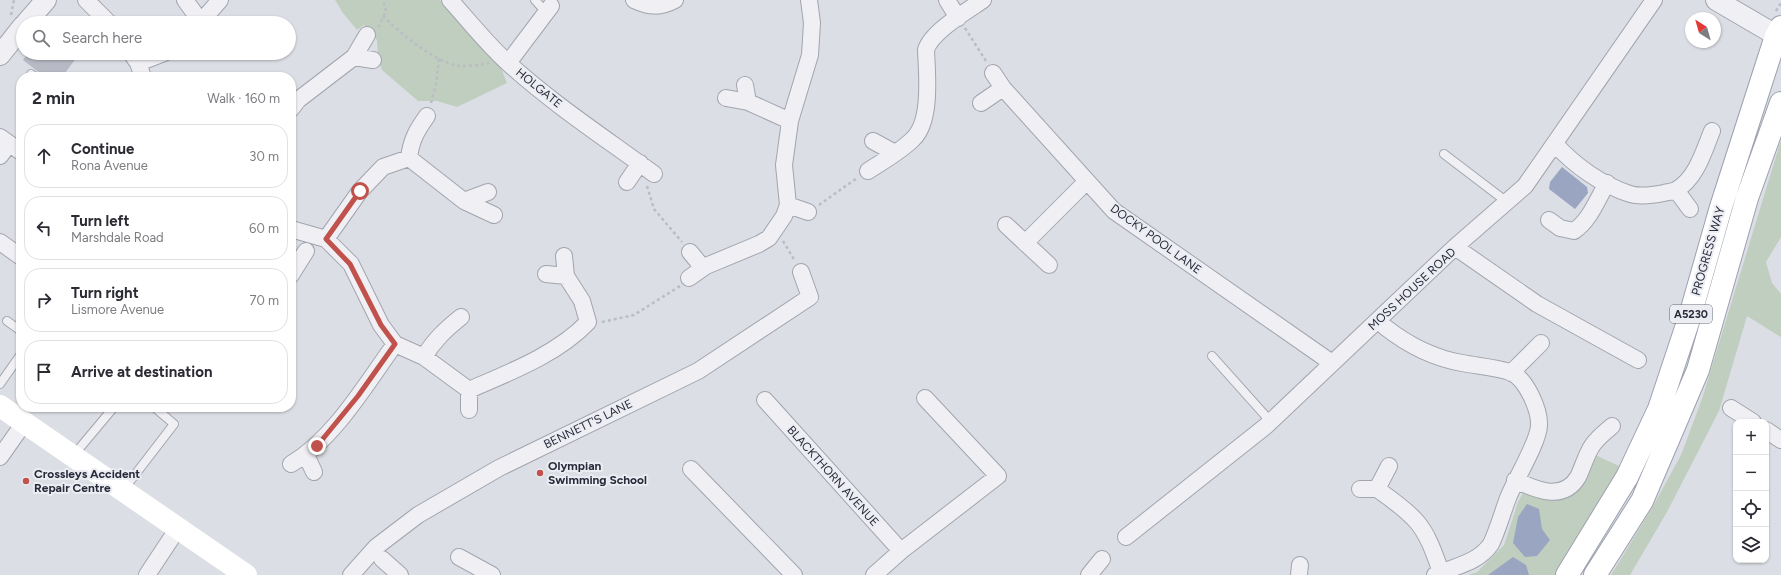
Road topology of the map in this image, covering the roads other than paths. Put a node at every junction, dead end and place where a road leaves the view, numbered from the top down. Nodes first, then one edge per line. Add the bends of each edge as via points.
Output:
1 (46, 0) edge
2 (86, 0) edge
3 (185, 0) edge
4 (220, 0) edge
5 (450, 0) edge
6 (535, 0) edge
7 (634, 0) edge
8 (675, 0) edge
9 (809, 0) edge
10 (947, 0) edge
11 (983, 0) edge
12 (1654, 0) edge
13 (1716, 0) edge
14 (548, 9) joint
15 (32, 16) edge
16 (102, 16) edge
17 (196, 16) edge
18 (205, 16) edge
19 (958, 18) junction
20 (1780, 34) edge
21 (16, 35) edge
22 (367, 35) road end
23 (0, 54) edge
24 (354, 57) junction
25 (147, 60) edge
26 (373, 60) dead end
27 (506, 62) junction
28 (137, 64) edge
29 (993, 73) road end
30 (745, 85) dead end
31 (1002, 88) junction
32 (726, 98) dead end
33 (748, 102) junction
34 (296, 103) edge
35 (981, 103) dead end
36 (1781, 103) edge
37 (427, 116) road end
38 (790, 121) junction
39 (1712, 131) dead end
40 (873, 141) dead end
41 (1555, 144) junction
42 (895, 153) junction
43 (1444, 154) dead end
44 (409, 158) junction
45 (640, 163) junction
46 (868, 171) road end
47 (654, 174) road end
48 (627, 182) dead end
49 (1086, 182) junction
50 (1607, 183) junction
51 (1676, 190) junction
52 (488, 192) dead end
53 (464, 201) junction
54 (1507, 202) junction
55 (788, 205) junction
56 (1690, 209) dead end
57 (808, 212) road end
58 (494, 215) dead end
59 (1549, 220) dead end
60 (1006, 225) dead end
61 (296, 230) edge
62 (326, 239) junction
63 (0, 242) edge
64 (1025, 243) junction
65 (1455, 248) junction
66 (16, 249) edge
67 (306, 251) dead end
68 (690, 252) road end
69 (564, 256) dead end
70 (1049, 265) dead end
71 (296, 267) edge
72 (702, 268) junction
73 (801, 272) road end
74 (546, 274) dead end
75 (566, 276) junction
76 (689, 278) road end
77 (461, 318) dead end
78 (7, 321) dead end
79 (16, 327) edge
80 (1385, 327) dead end
81 (1541, 343) dead end
82 (395, 344) junction
83 (1212, 356) dead end
84 (424, 357) junction
85 (1638, 360) dead end
86 (16, 361) edge
87 (1332, 363) junction
88 (1511, 373) junction
89 (0, 384) edge
90 (468, 390) junction
91 (925, 398) dead end
92 (765, 400) dead end
93 (0, 406) edge
94 (1731, 408) dead end
95 (469, 410) dead end
96 (110, 412) edge
97 (160, 412) edge
98 (1748, 419) edge
99 (1271, 422) junction
100 (24, 423) junction
101 (1612, 426) dead end
102 (1769, 432) edge
103 (1781, 440) edge
104 (306, 455) junction
105 (73, 456) junction
106 (0, 457) edge
107 (291, 464) dead end
108 (1389, 466) dead end
109 (691, 469) dead end
110 (314, 472) dead end
111 (1516, 480) junction
112 (1360, 489) dead end
113 (1377, 489) junction
114 (123, 490) junction
115 (178, 528) junction
116 (1126, 537) dead end
117 (901, 551) junction
118 (459, 557) dead end
119 (382, 559) dead end
120 (1102, 559) dead end
121 (1438, 574) edge
122 (147, 575) edge
123 (246, 575) edge
124 (351, 575) edge
125 (400, 575) edge
126 (492, 575) edge
127 (794, 575) edge
128 (874, 575) edge
129 (1089, 575) edge
130 (1567, 575) edge
131 (1595, 575) edge

1 - 15 street
2 - 16 street
3 - 17 street
4 - 18 street
5 - 27 street, HOLGATE
6 - 14 lane
7 - 8 street via 648,6 664,6
9 - 38 street via 812,24 810,55
10 - 19 street
11 - 19 street
12 - 41 street, MOSS HOUSE ROAD
13 - 20 street
14 - 27 street
19 - 42 street via 927,45 928,86 920,131 914,139
20 - 130 main road, PROGRESS WAY / A5230 via 1721,207 1690,316 1659,409 1627,477
21 - 23 street
22 - 24 street
24 - 26 street
24 - 34 street
25 - 28 street
27 - 45 street, HOLGATE via 568,112
29 - 31 street, DOCKY POOL LANE
30 - 33 street
31 - 35 street
31 - 49 street, DOCKY POOL LANE
32 - 33 street
33 - 38 street
36 - 131 main road, PROGRESS WAY / A5230 via 1747,198 1698,370 1642,501
37 - 44 street via 414,133
38 - 55 street via 784,165
39 - 51 street via 1701,160 1690,178
40 - 42 street
41 - 50 street via 1579,167
41 - 54 street, MOSS HOUSE ROAD via 1525,186
42 - 46 street
43 - 54 lane
44 - 53 street
44 - 62 street via 382,166 360,191
45 - 47 street, HOLGATE
45 - 48 street
49 - 64 street
49 - 87 street, DOCKY POOL LANE via 1114,211
50 - 51 street via 1632,195 1654,195
50 - 59 street via 1587,219 1574,231 1560,228
51 - 56 street
52 - 53 street
53 - 58 street
54 - 65 street, MOSS HOUSE ROAD
55 - 57 street
55 - 72 street via 770,238
60 - 64 street
61 - 62 street
62 - 82 street via 350,264 381,325
63 - 66 street
64 - 70 street
65 - 85 street via 1537,304
65 - 87 street, MOSS HOUSE ROAD
67 - 71 street
68 - 72 street
69 - 75 street
72 - 76 street
73 - 124 street, BENNETT'S LANE via 810,297 698,371 499,468 418,515 376,547
74 - 75 street
75 - 90 street via 582,301 588,322 541,357
77 - 84 street via 444,330 431,344
78 - 79 lane
80 - 88 street via 1415,348
81 - 88 street
82 - 84 street
82 - 104 street via 358,396 317,446
83 - 99 lane
84 - 90 street
86 - 89 lane
87 - 99 street, MOSS HOUSE ROAD
88 - 111 street via 1528,390 1535,403 1540,425 1538,435
90 - 95 street
91 - 117 street via 998,476
92 - 117 street, BLACKTHORN AVENUE
93 - 100 main road
94 - 98 street
96 - 105 lane
97 - 114 lane via 174,424
99 - 116 street, MOSS HOUSE ROAD
100 - 105 main road
100 - 106 street
101 - 111 street via 1592,445 1577,477 1565,490 1557,493 1543,491
102 - 103 street
104 - 107 street
104 - 110 street
105 - 114 main road
108 - 113 street
109 - 127 street
111 - 121 street via 1497,532 1486,552
112 - 113 street
113 - 121 street via 1396,502 1418,523 1428,540
114 - 115 main road
115 - 122 street
115 - 123 main road
117 - 128 street
118 - 126 street
119 - 125 street
120 - 129 street

